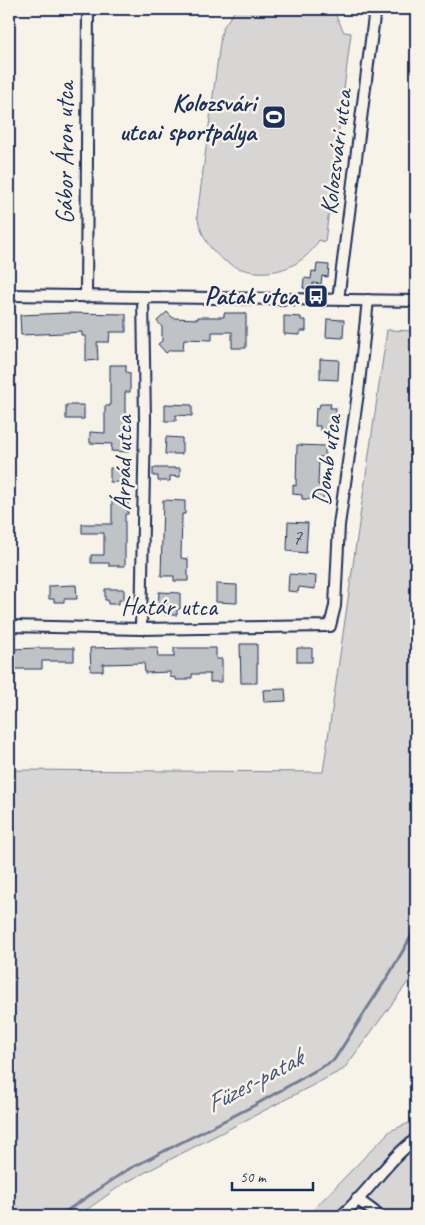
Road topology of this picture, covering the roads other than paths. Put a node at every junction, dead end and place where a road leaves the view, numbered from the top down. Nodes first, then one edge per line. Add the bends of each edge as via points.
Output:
1 (88, 9) edge
2 (375, 9) edge
3 (9, 294) edge
4 (86, 297) junction
5 (143, 298) junction
6 (338, 300) junction
7 (368, 300) junction
8 (416, 301) edge
9 (9, 626) edge
10 (330, 626) joint
11 (141, 629) junction
12 (412, 1142) edge
13 (416, 1153) edge
14 (357, 1199) junction
15 (341, 1216) edge
16 (380, 1216) edge

1 - 4 street, Gábor Áron utca
2 - 6 street, Kolozsvári utca
3 - 4 street
4 - 5 street
5 - 6 street
5 - 11 street, Árpád utca via 145,420
6 - 7 street
7 - 8 street
7 - 10 street, Domb utca via 339,525 335,606
9 - 11 street, Határ utca
10 - 11 street, Határ utca
12 - 13 street
12 - 14 street
14 - 15 street
14 - 16 street

